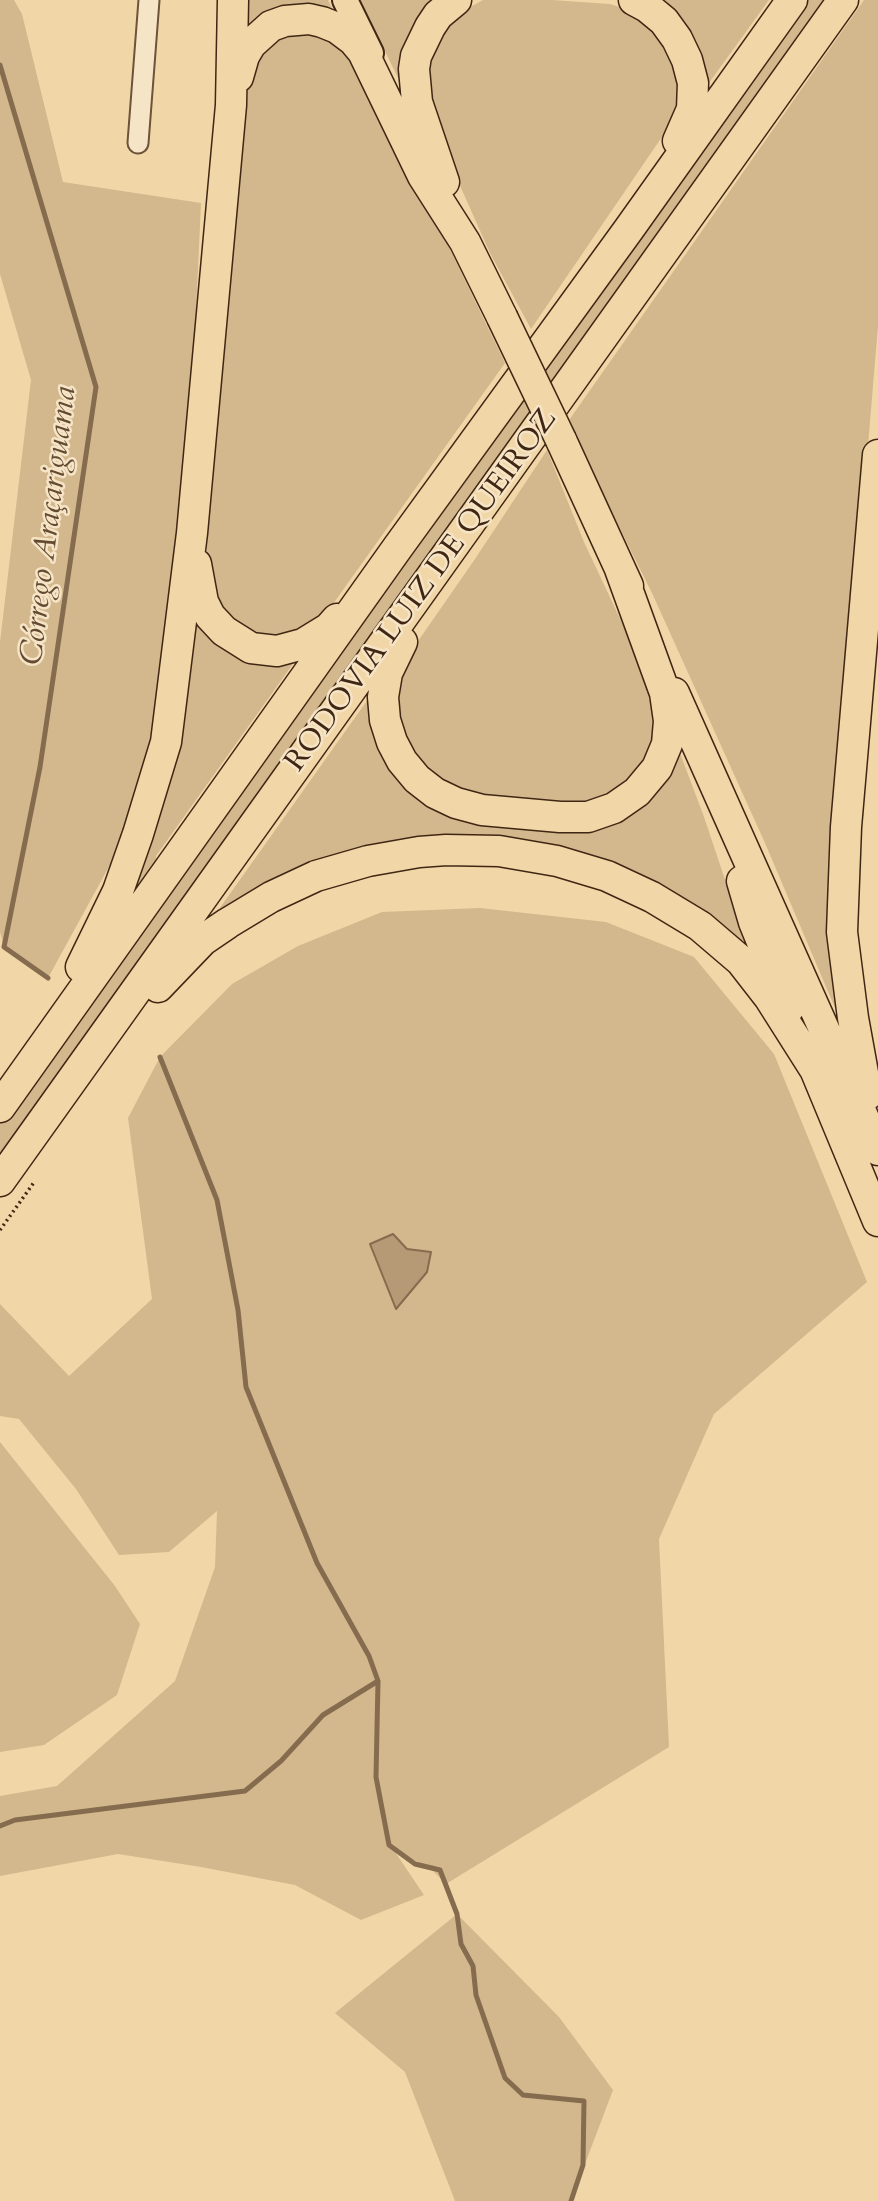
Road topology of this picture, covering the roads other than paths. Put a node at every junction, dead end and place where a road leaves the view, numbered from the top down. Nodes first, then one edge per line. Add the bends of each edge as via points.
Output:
1 (149, 0) edge
2 (233, 0) edge
3 (345, 0) edge
4 (456, 0) edge
5 (634, 0) edge
6 (792, 0) edge
7 (842, 0) edge
8 (231, 105) junction
9 (138, 143) dead end
10 (629, 229) junction
11 (465, 242) junction
12 (529, 442) junction
13 (878, 455) edge
14 (192, 533) junction
15 (398, 547) junction
16 (620, 569) junction
17 (710, 775) junction
18 (814, 1068) junction
19 (0, 1093) edge
20 (0, 1107) edge
21 (878, 1139) edge
22 (878, 1150) edge
23 (2, 1177) edge
24 (878, 1221) edge

1 - 9 street
2 - 8 highway
3 - 11 main road
4 - 11 highway via 438,15 423,41 416,56 414,83
5 - 10 highway via 664,21 677,39 693,83 692,109 683,130
6 - 10 highway, RODOVIA LUIZ DE QUEIROZ
7 - 12 highway, RODOVIA LUIZ DE QUEIROZ
8 - 11 highway via 244,56 271,26 309,19 337,28 363,52 423,176
8 - 14 highway
10 - 15 highway, RODOVIA LUIZ DE QUEIROZ
11 - 16 highway, bridge
12 - 16 highway via 395,652 387,673 385,720 402,761 417,779 435,793 482,810 560,817 588,817 614,808 637,792 657,768 670,722 665,694
12 - 23 highway, RODOVIA LUIZ DE QUEIROZ
13 - 21 highway via 846,827 842,932 863,1079
14 - 15 highway via 198,585 210,616 237,641 264,651 303,644 330,628
14 - 19 highway via 166,743 138,834 118,891 83,965
15 - 20 highway, RODOVIA LUIZ DE QUEIROZ
16 - 17 highway
17 - 18 highway via 754,922
17 - 22 highway
18 - 23 highway via 741,961 700,926 652,897 607,876 547,859 499,851 419,852 316,876 271,897 204,940 144,1003
18 - 24 highway

